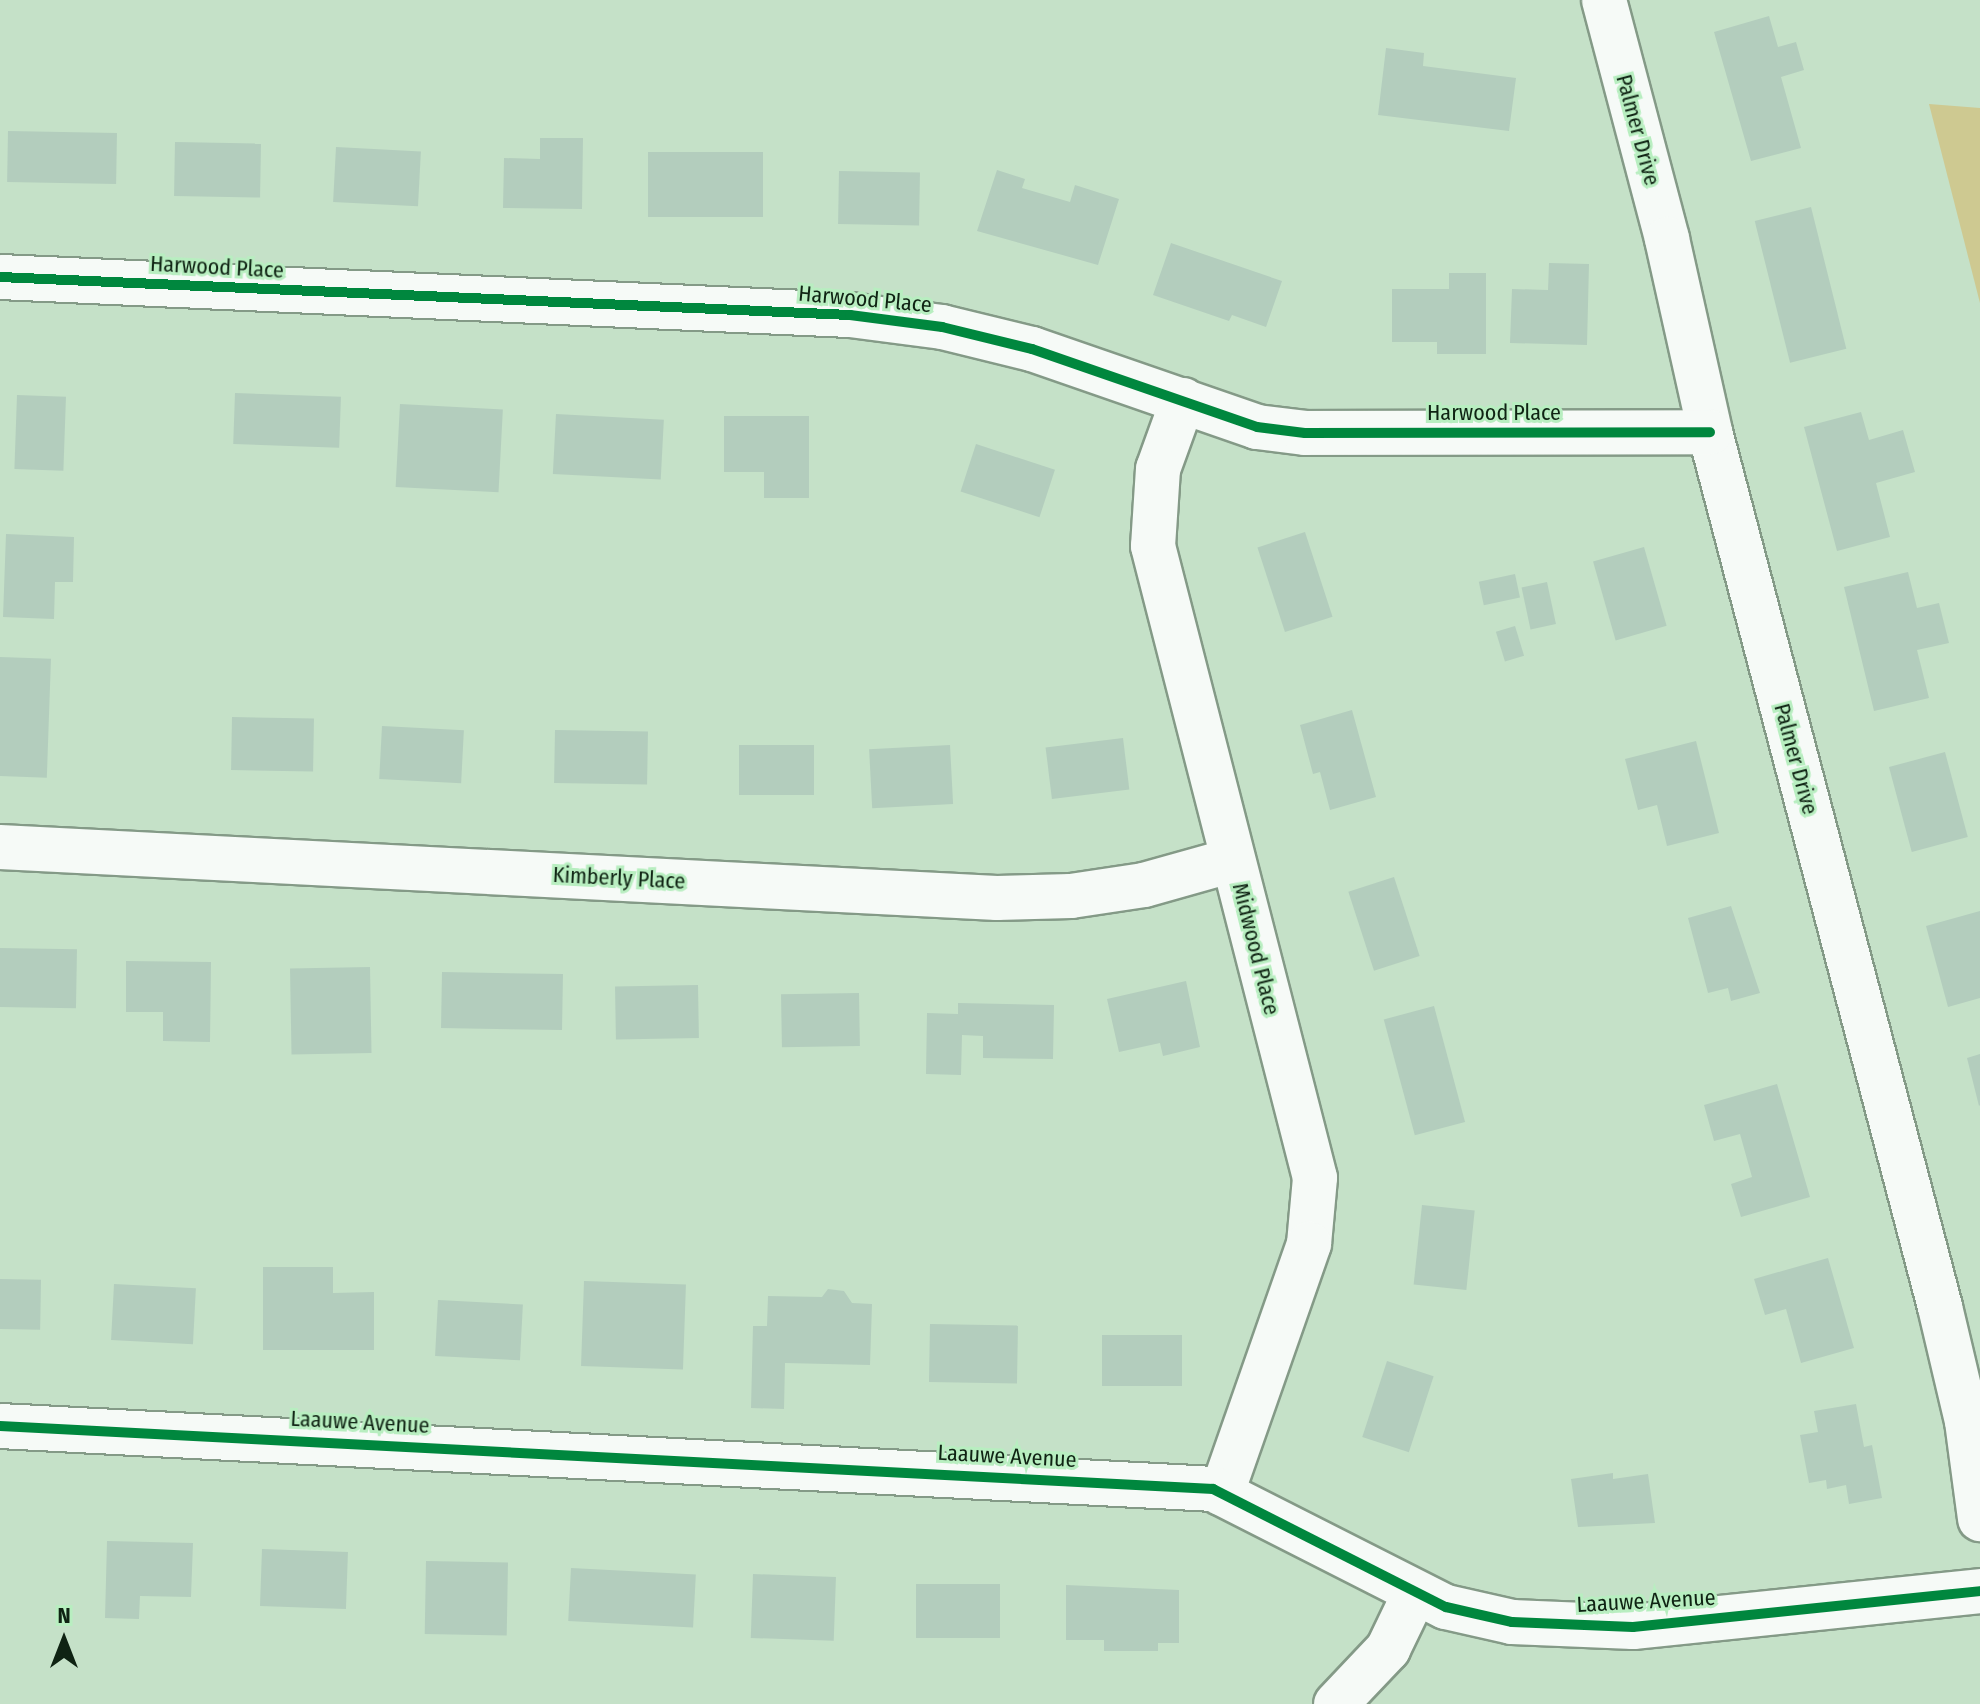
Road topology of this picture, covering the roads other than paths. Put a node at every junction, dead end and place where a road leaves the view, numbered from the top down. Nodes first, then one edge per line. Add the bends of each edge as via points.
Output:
1 (1604, 0) edge
2 (0, 277) edge
3 (1183, 400) junction
4 (1710, 432) junction
5 (0, 847) edge
6 (1233, 860) junction
7 (0, 1426) edge
8 (1222, 1493) junction
9 (1980, 1519) edge
10 (1980, 1591) edge
11 (1415, 1593) junction
12 (1336, 1704) edge

1 - 4 street, Palmer Drive via 1667,239
2 - 3 street, Harwood Place via 850,315 942,327 1032,349
3 - 4 street, Harwood Place via 1257,427 1305,433
3 - 6 street, Midwood Place via 1158,469 1153,546
4 - 9 street, Palmer Drive via 1940,1307 1967,1421
5 - 6 street, Kimberly Place via 997,898 1071,896 1144,885
6 - 8 street, Midwood Place via 1315,1178 1315,1212
7 - 8 street, Laauwe Avenue via 1142,1483
8 - 11 street, Laauwe Avenue
10 - 11 street, Laauwe Avenue via 1633,1627 1512,1622 1446,1607
11 - 12 street via 1388,1649

